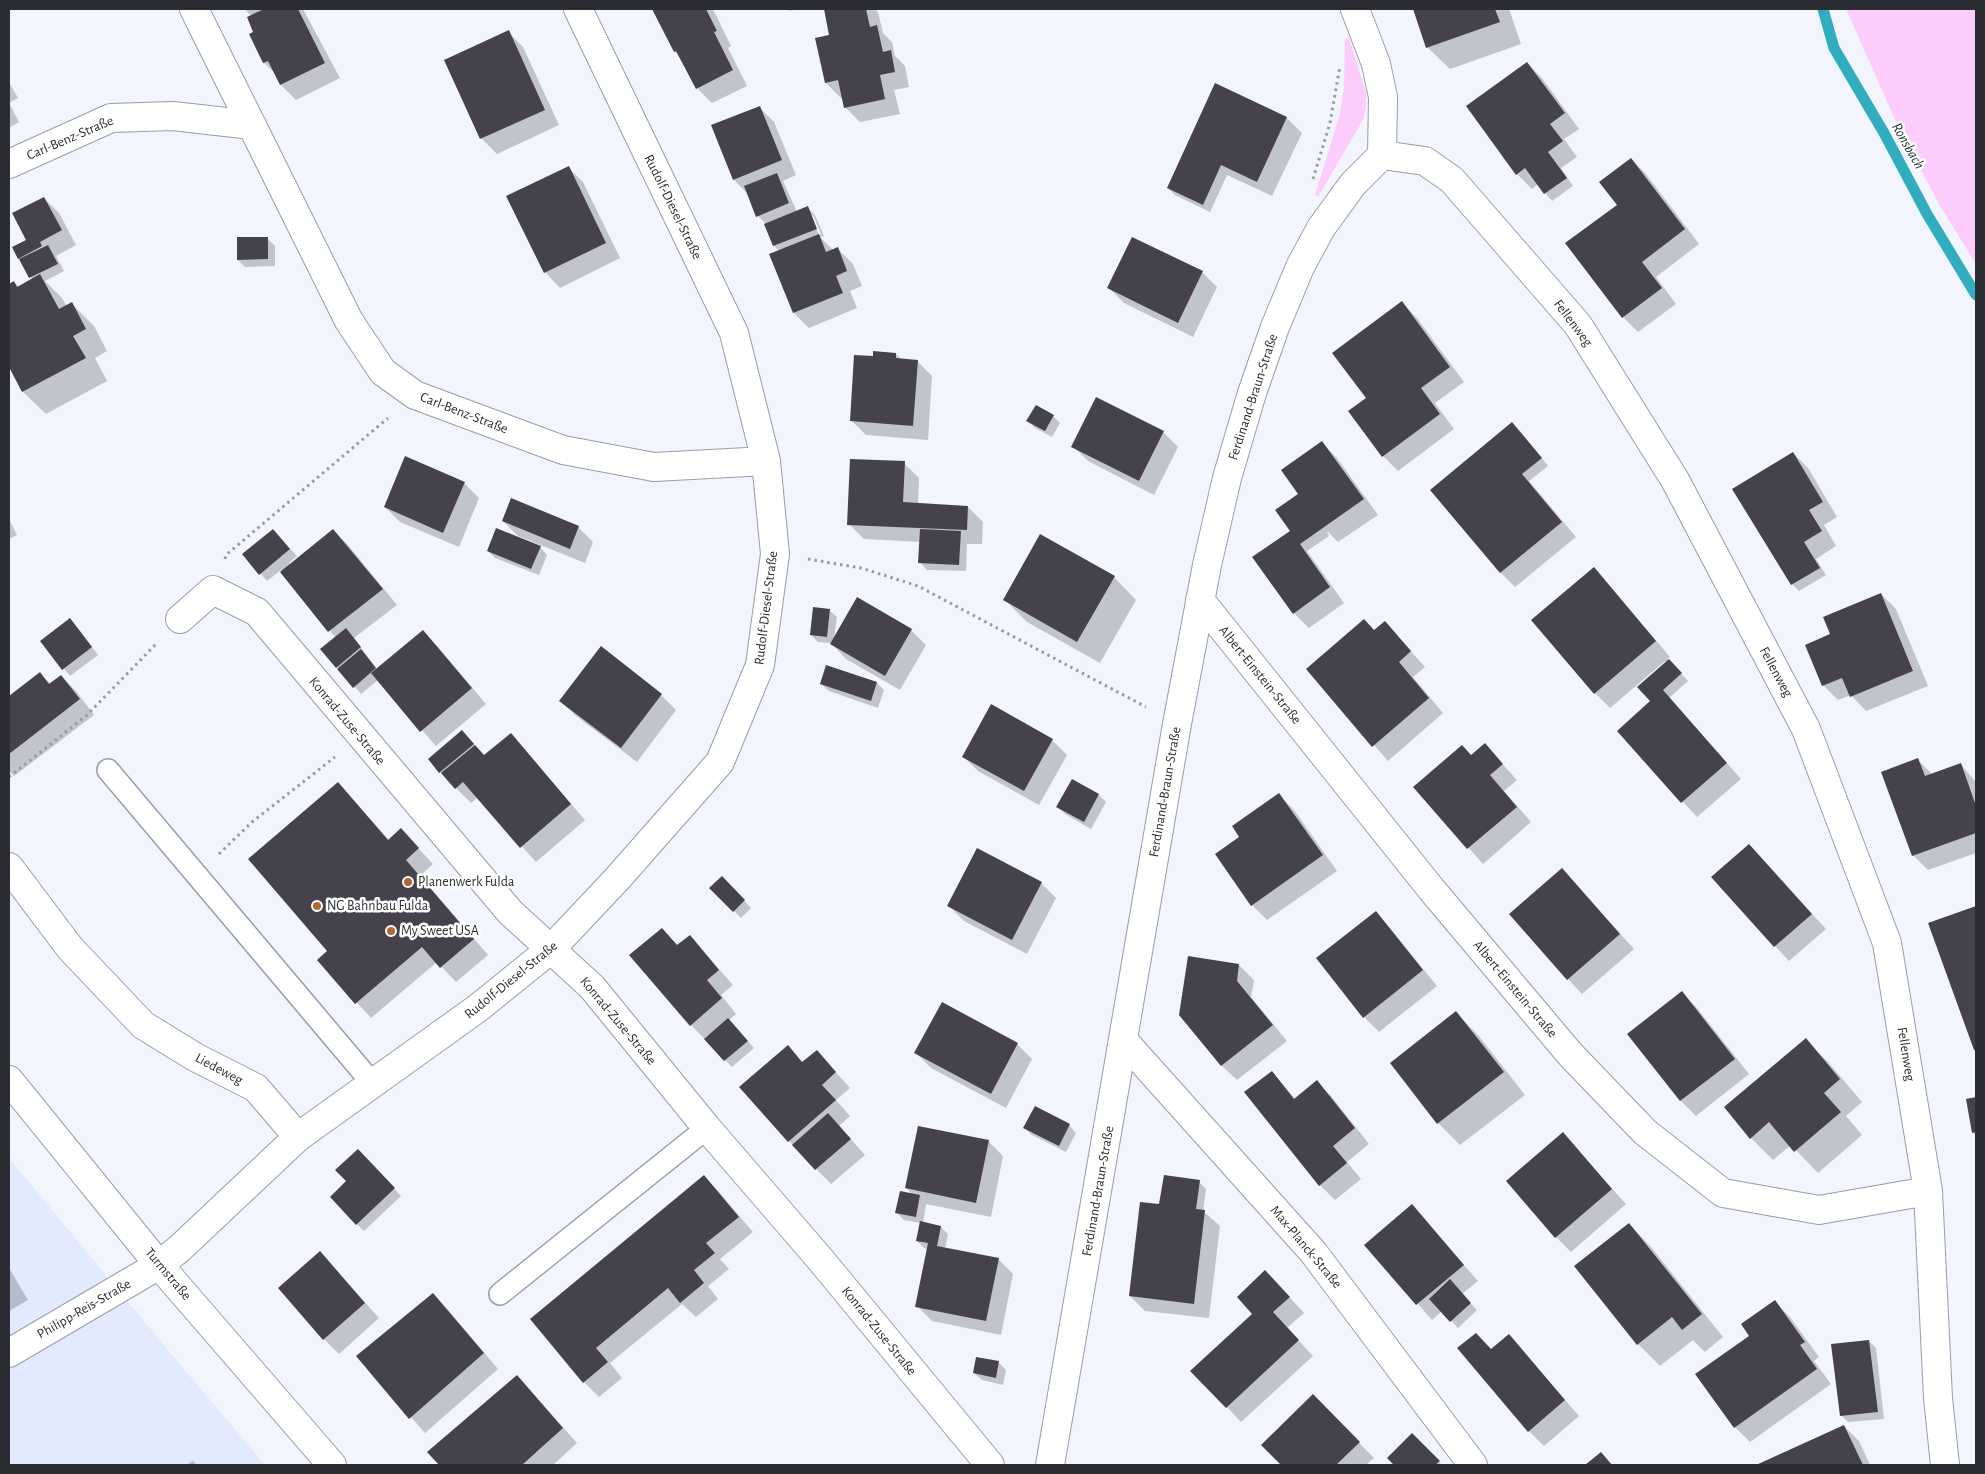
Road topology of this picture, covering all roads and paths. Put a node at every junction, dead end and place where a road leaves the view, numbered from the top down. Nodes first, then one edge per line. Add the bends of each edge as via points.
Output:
1 (194, 9) edge
2 (578, 9) edge
3 (1355, 9) edge
4 (1341, 57) dead end
5 (252, 125) junction
6 (1382, 155) junction
7 (9, 164) edge
8 (1311, 185) dead end
9 (415, 395) junction
10 (766, 460) junction
11 (776, 554) junction
12 (213, 590) junction
13 (1200, 600) junction
14 (180, 619) joint
15 (1142, 705) dead end
16 (362, 739) junction
17 (108, 770) dead end
18 (9, 777) edge
19 (9, 867) edge
20 (197, 875) junction
21 (551, 950) junction
22 (1124, 1041) junction
23 (9, 1080) edge
24 (373, 1084) junction
25 (707, 1128) junction
26 (298, 1137) junction
27 (1928, 1191) junction
28 (159, 1265) junction
29 (500, 1294) dead end
30 (9, 1353) edge
31 (332, 1465) edge
32 (990, 1465) edge
33 (1050, 1465) edge
34 (1473, 1465) edge
35 (1945, 1465) edge

1 - 5 street, Carl-Benz-Straße
2 - 10 street, Rudolf-Diesel-Straße via 734,333
3 - 6 street via 1376,64 1381,89
4 - 8 path via 1330,123
5 - 7 street, Carl-Benz-Straße via 173,116 111,118
5 - 9 street, Carl-Benz-Straße via 349,321 383,372
6 - 13 street, Ferdinand-Braun-Straße via 1353,184 1321,228 1300,267 1279,318 1227,478
6 - 27 street, Fellenweg via 1425,161 1452,180 1578,325 1675,480 1766,652 1806,729 1887,943
9 - 10 street, Carl-Benz-Straße via 572,452 654,467
9 - 12 path via 226,555
10 - 11 street, Rudolf-Diesel-Straße
11 - 15 path via 861,568 918,586
11 - 21 street, Rudolf-Diesel-Straße via 760,665 720,762
12 - 14 street
12 - 16 street, Konrad-Zuse-Straße via 256,612
13 - 22 street, Ferdinand-Braun-Straße
13 - 27 street, Albert-Einstein-Straße via 1432,890 1570,1054 1645,1132 1723,1193 1819,1210
14 - 18 path via 86,716
16 - 20 path via 324,764 252,822
16 - 21 street, Konrad-Zuse-Straße via 510,912
17 - 20 lane
19 - 26 street, Liedeweg via 70,948 143,1025 195,1057 256,1088
20 - 24 lane
21 - 24 street, Rudolf-Diesel-Straße
21 - 25 street, Konrad-Zuse-Straße via 592,987
22 - 33 street, Ferdinand-Braun-Straße
22 - 34 street, Max-Planck-Straße via 1313,1252
23 - 28 street, Turmstraße
24 - 26 street, Rudolf-Diesel-Straße
25 - 29 lane
25 - 32 street, Konrad-Zuse-Straße
26 - 28 street
27 - 35 street, Fellenweg via 1938,1398
28 - 30 street, Philipp-Reis-Straße
28 - 31 street, Turmstraße

